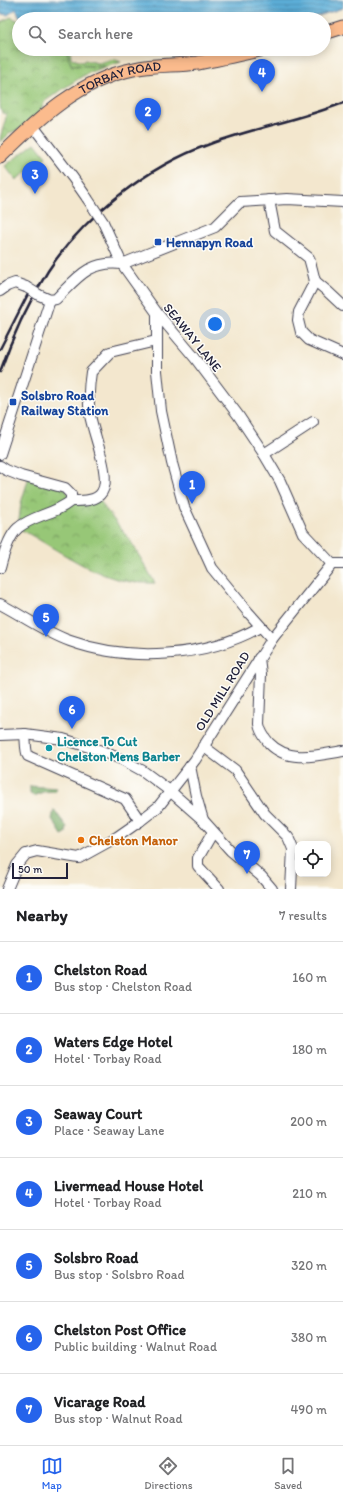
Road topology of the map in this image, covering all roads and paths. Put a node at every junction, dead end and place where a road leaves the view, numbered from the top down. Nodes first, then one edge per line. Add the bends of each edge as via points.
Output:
1 (343, 27) edge
2 (331, 31) edge
3 (230, 56) edge
4 (33, 126) junction
5 (0, 157) edge
6 (269, 200) junction
7 (343, 202) edge
8 (122, 264) junction
9 (314, 281) junction
10 (0, 291) edge
11 (50, 300) junction
12 (338, 306) edge
13 (157, 313) junction
14 (156, 341) junction
15 (343, 355) edge
16 (313, 422) dead end
17 (0, 454) edge
18 (264, 454) junction
19 (0, 466) edge
20 (71, 501) junction
21 (332, 564) junction
22 (343, 564) edge
23 (0, 568) edge
24 (0, 604) edge
25 (260, 627) junction
26 (272, 639) junction
27 (259, 658) junction
28 (25, 734) junction
29 (0, 735) edge
30 (203, 746) junction
31 (343, 751) edge
32 (190, 766) junction
33 (170, 791) junction
34 (203, 820) junction
35 (140, 821) junction
36 (213, 832) junction
37 (7, 889) edge
38 (219, 889) edge
39 (272, 889) edge
40 (291, 889) edge

1 - 2 main road
3 - 4 main road, TORBAY ROAD via 197,63 143,67 115,74 70,96
4 - 5 main road, TORBAY ROAD
4 - 8 street, SEAWAY LANE, bridge via 103,222
6 - 7 street via 309,199
6 - 8 street via 240,202 215,227
6 - 9 street via 275,231 309,258
8 - 11 street via 98,264 81,273 56,299
8 - 13 street, SEAWAY LANE
9 - 12 street
9 - 15 street via 299,312 301,332 310,340
10 - 11 street, bridge via 15,283
11 - 17 street
13 - 14 street
13 - 18 street, SEAWAY LANE via 195,358
14 - 20 street via 110,352 91,372 90,415 105,470 106,483 98,497
14 - 25 street via 158,386 166,438 184,507 212,568
16 - 18 street
18 - 21 street, SEAWAY LANE via 280,481 303,533
19 - 20 street via 21,476 65,488 71,494
20 - 23 street via 62,508 18,528 3,555
21 - 22 street
21 - 26 street, OLD MILL ROAD
24 - 25 street via 71,642 128,654 186,652 231,640
25 - 26 street
26 - 27 street, OLD MILL ROAD
27 - 30 street, OLD MILL ROAD
27 - 31 street via 259,724 260,731 267,740 276,749 296,756
28 - 29 street
28 - 33 street via 62,739 102,751 143,771
28 - 35 street via 28,756 125,799
30 - 32 street, OLD MILL ROAD
30 - 40 street via 235,770 265,814 288,837 293,849
32 - 33 street, OLD MILL ROAD
32 - 34 street
33 - 34 street
33 - 35 street, OLD MILL ROAD via 158,806
34 - 36 street
35 - 37 street, OLD MILL ROAD via 78,858 36,851 26,854 17,866
36 - 38 street via 198,858 198,866
36 - 39 street

